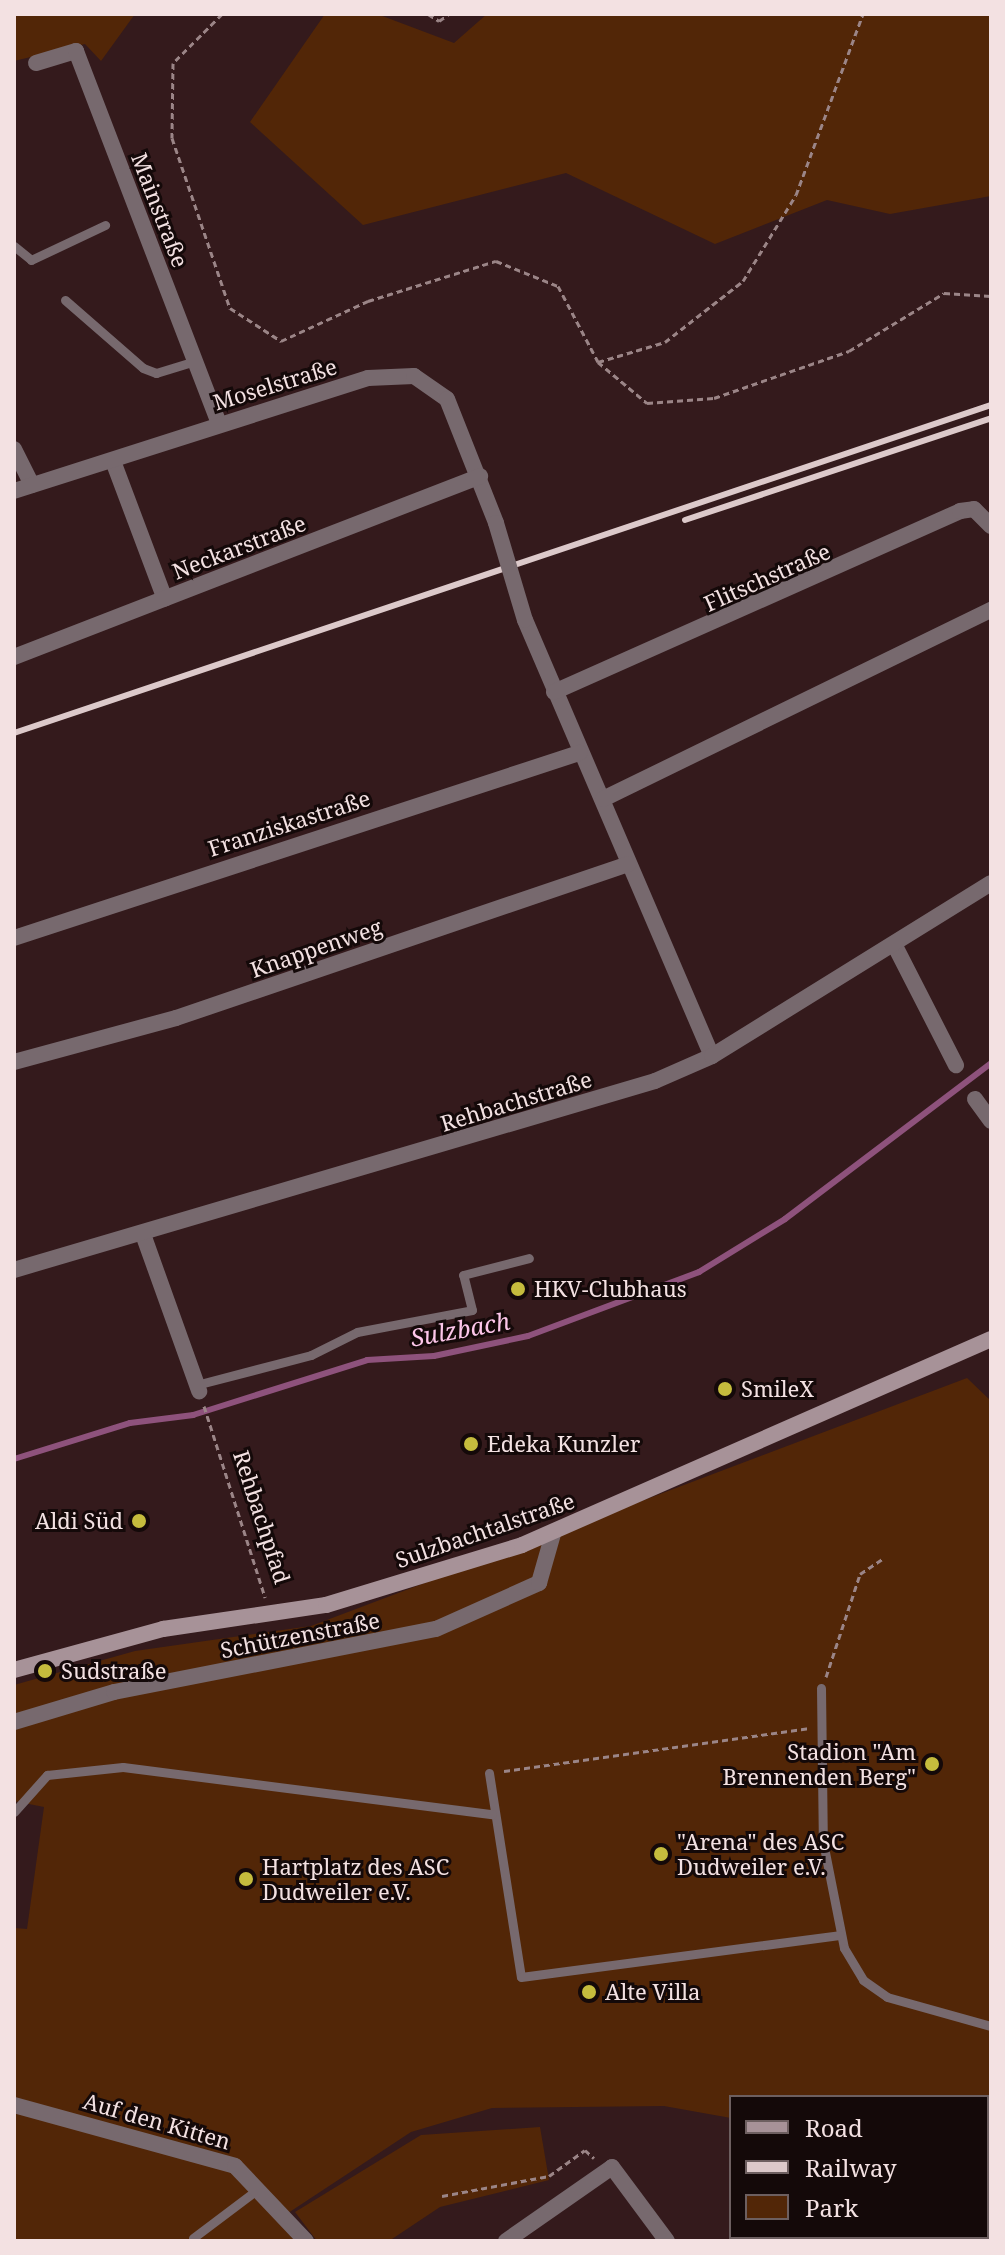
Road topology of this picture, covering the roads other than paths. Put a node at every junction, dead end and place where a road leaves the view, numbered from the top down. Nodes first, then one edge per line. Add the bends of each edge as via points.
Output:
1 (36, 63) dead end
2 (105, 225) dead end
3 (14, 246) edge
4 (65, 300) dead end
5 (195, 361) junction
6 (219, 424) junction
7 (14, 449) edge
8 (113, 461) junction
9 (480, 476) junction
10 (32, 485) junction
11 (14, 491) edge
12 (991, 526) edge
13 (165, 599) junction
14 (991, 610) edge
15 (14, 657) edge
16 (554, 692) junction
17 (579, 753) junction
18 (603, 799) junction
19 (628, 864) junction
20 (991, 883) edge
21 (14, 938) edge
22 (895, 946) junction
23 (712, 1056) junction
24 (14, 1062) edge
25 (956, 1065) dead end
26 (975, 1099) dead end
27 (991, 1121) edge
28 (144, 1237) junction
29 (529, 1258) dead end
30 (14, 1270) edge
31 (991, 1339) edge
32 (197, 1388) joint
33 (553, 1534) junction
34 (14, 1670) edge
35 (821, 1688) road end
36 (14, 1722) edge
37 (489, 1773) road end
38 (14, 1812) edge
39 (492, 1814) junction
40 (839, 1935) junction
41 (991, 2026) edge
42 (14, 2105) edge
43 (258, 2189) junction
44 (193, 2238) dead end
45 (301, 2240) edge
46 (506, 2241) edge
47 (667, 2241) edge

1 - 5 street, Mainstraße via 76,51
2 - 3 lane via 31,260
4 - 5 lane via 143,368 156,373
5 - 6 street, Mainstraße
6 - 8 street, Moselstraße
6 - 9 street, Moselstraße via 368,378 414,376 447,399
7 - 10 street
8 - 10 street, Moselstraße
8 - 13 street
9 - 13 street, Neckarstraße
9 - 16 street, bridge via 525,620
10 - 11 street, Moselstraße
12 - 16 street, Flitschstraße via 974,509 960,511
13 - 15 street, Neckarstraße
14 - 18 street
16 - 17 street
17 - 18 street
17 - 21 street, Franziskastraße
18 - 19 street
19 - 23 street
19 - 24 street, Knappenweg via 176,1018
20 - 22 street, Rehbachstraße
22 - 23 street, Rehbachstraße
22 - 25 street
23 - 28 street, Rehbachstraße via 655,1081
26 - 27 street
28 - 30 street, Rehbachstraße
28 - 32 street
29 - 32 lane via 463,1275 472,1310 357,1332 311,1355
31 - 33 main road, Sulzbachtalstraße
33 - 34 main road, Sulzbachtalstraße via 326,1605 163,1629
33 - 36 street, Schützenstraße via 539,1583 436,1629 114,1692
35 - 40 lane via 823,1842
37 - 39 lane
38 - 39 lane via 47,1775 123,1767
39 - 40 lane via 521,1977
40 - 41 lane via 863,1980 887,1997
42 - 43 street, Auf den Kitten via 235,2166
43 - 44 lane
43 - 45 street, Auf den Kitten
46 - 47 street via 612,2167

